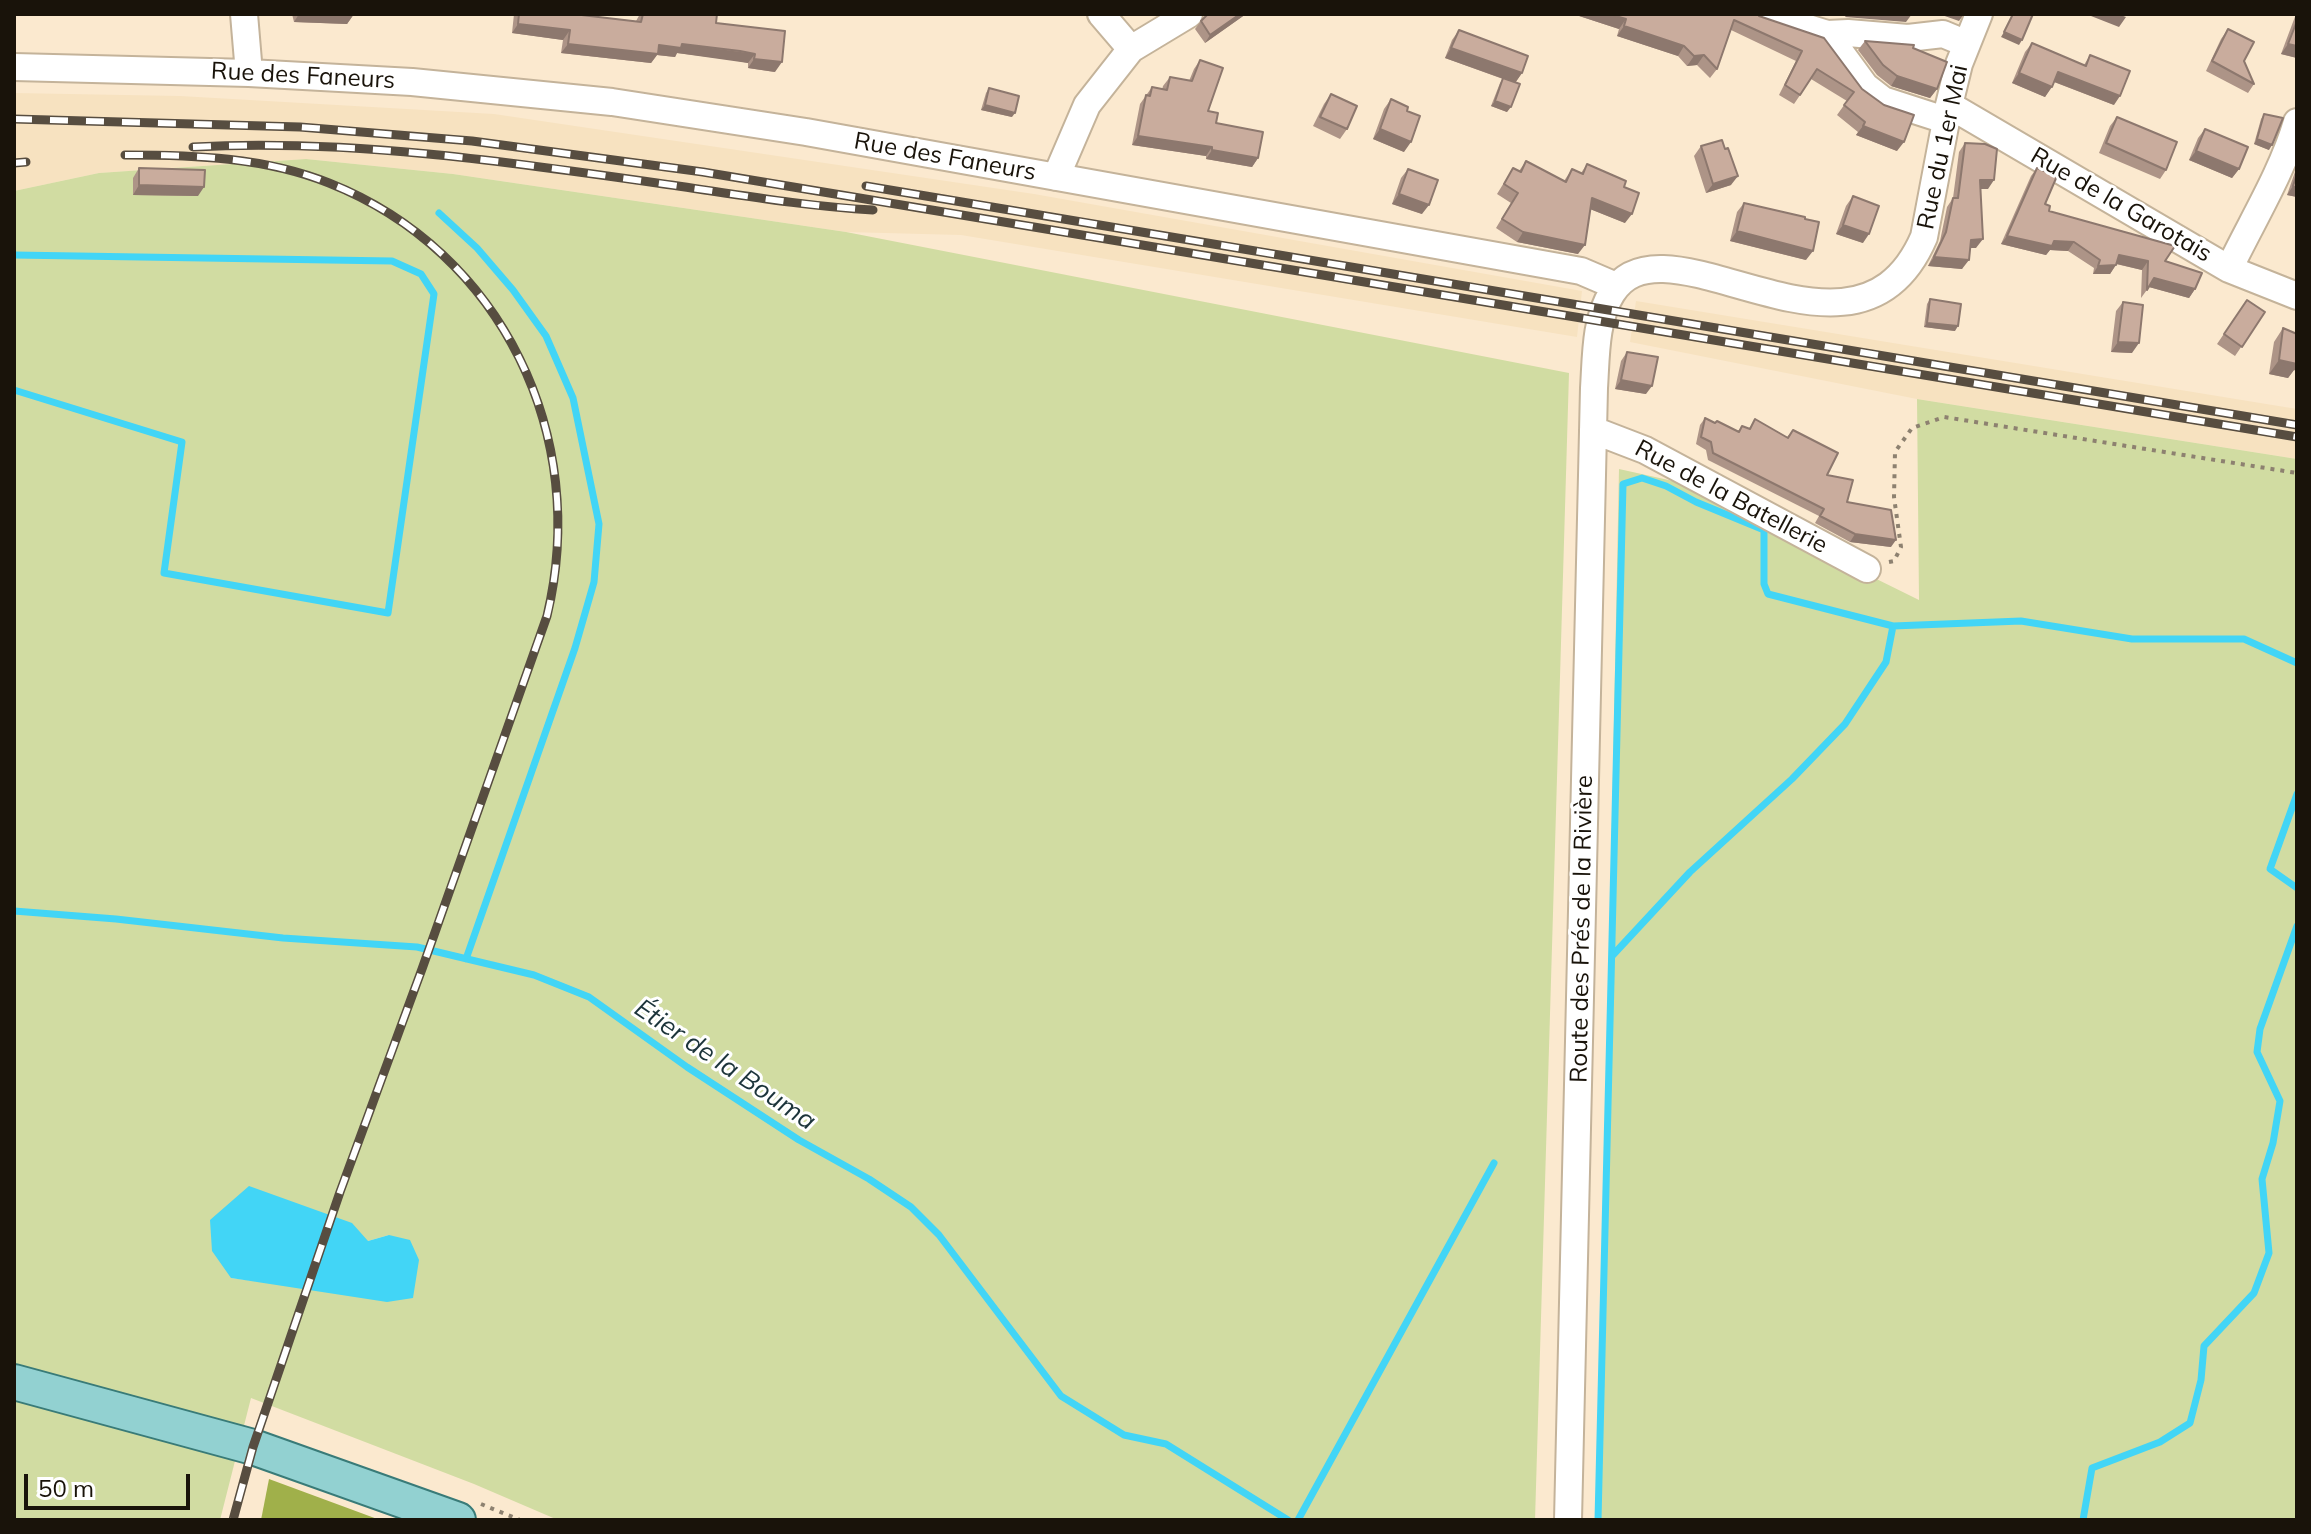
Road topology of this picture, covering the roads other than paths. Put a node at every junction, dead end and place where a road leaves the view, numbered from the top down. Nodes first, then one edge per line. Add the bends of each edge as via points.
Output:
1 (244, 14) edge
2 (1101, 14) edge
3 (1189, 14) edge
4 (1763, 14) edge
5 (1979, 14) edge
6 (1827, 34) junction
7 (1967, 44) junction
8 (1131, 49) junction
9 (14, 67) edge
10 (249, 73) junction
11 (1947, 113) junction
12 (2297, 122) edge
13 (1056, 177) junction
14 (2229, 269) junction
15 (1616, 286) junction
16 (2297, 296) edge
17 (1593, 430) junction
18 (1867, 569) road end
19 (14, 1382) edge
20 (458, 1520) edge
21 (1568, 1520) edge

1 - 10 street
2 - 8 street
3 - 8 street
4 - 6 street
5 - 7 street, Rue du 1er Mai
6 - 7 street via 1943,34
6 - 11 street, Rue de la Garotais via 1865,86 1883,100
7 - 11 street, Rue du 1er Mai
8 - 13 street via 1087,105
9 - 10 street, Rue des Faneurs
10 - 13 street, Rue des Faneurs via 412,82 612,102
11 - 14 street, Rue de la Garotais
11 - 15 street, Rue du 1er Mai via 1924,237 1917,255 1886,287 1838,304 1653,268
12 - 14 street via 2280,170
13 - 15 street, Rue des Faneurs via 1581,271
14 - 16 street, Rue de la Garotais
15 - 17 street, Route des Prés de la Rivière via 1604,310 1599,339
17 - 18 street, Rue de la Batellerie via 1645,450
17 - 21 street, Route des Prés de la Rivière
19 - 20 main road via 253,1447

